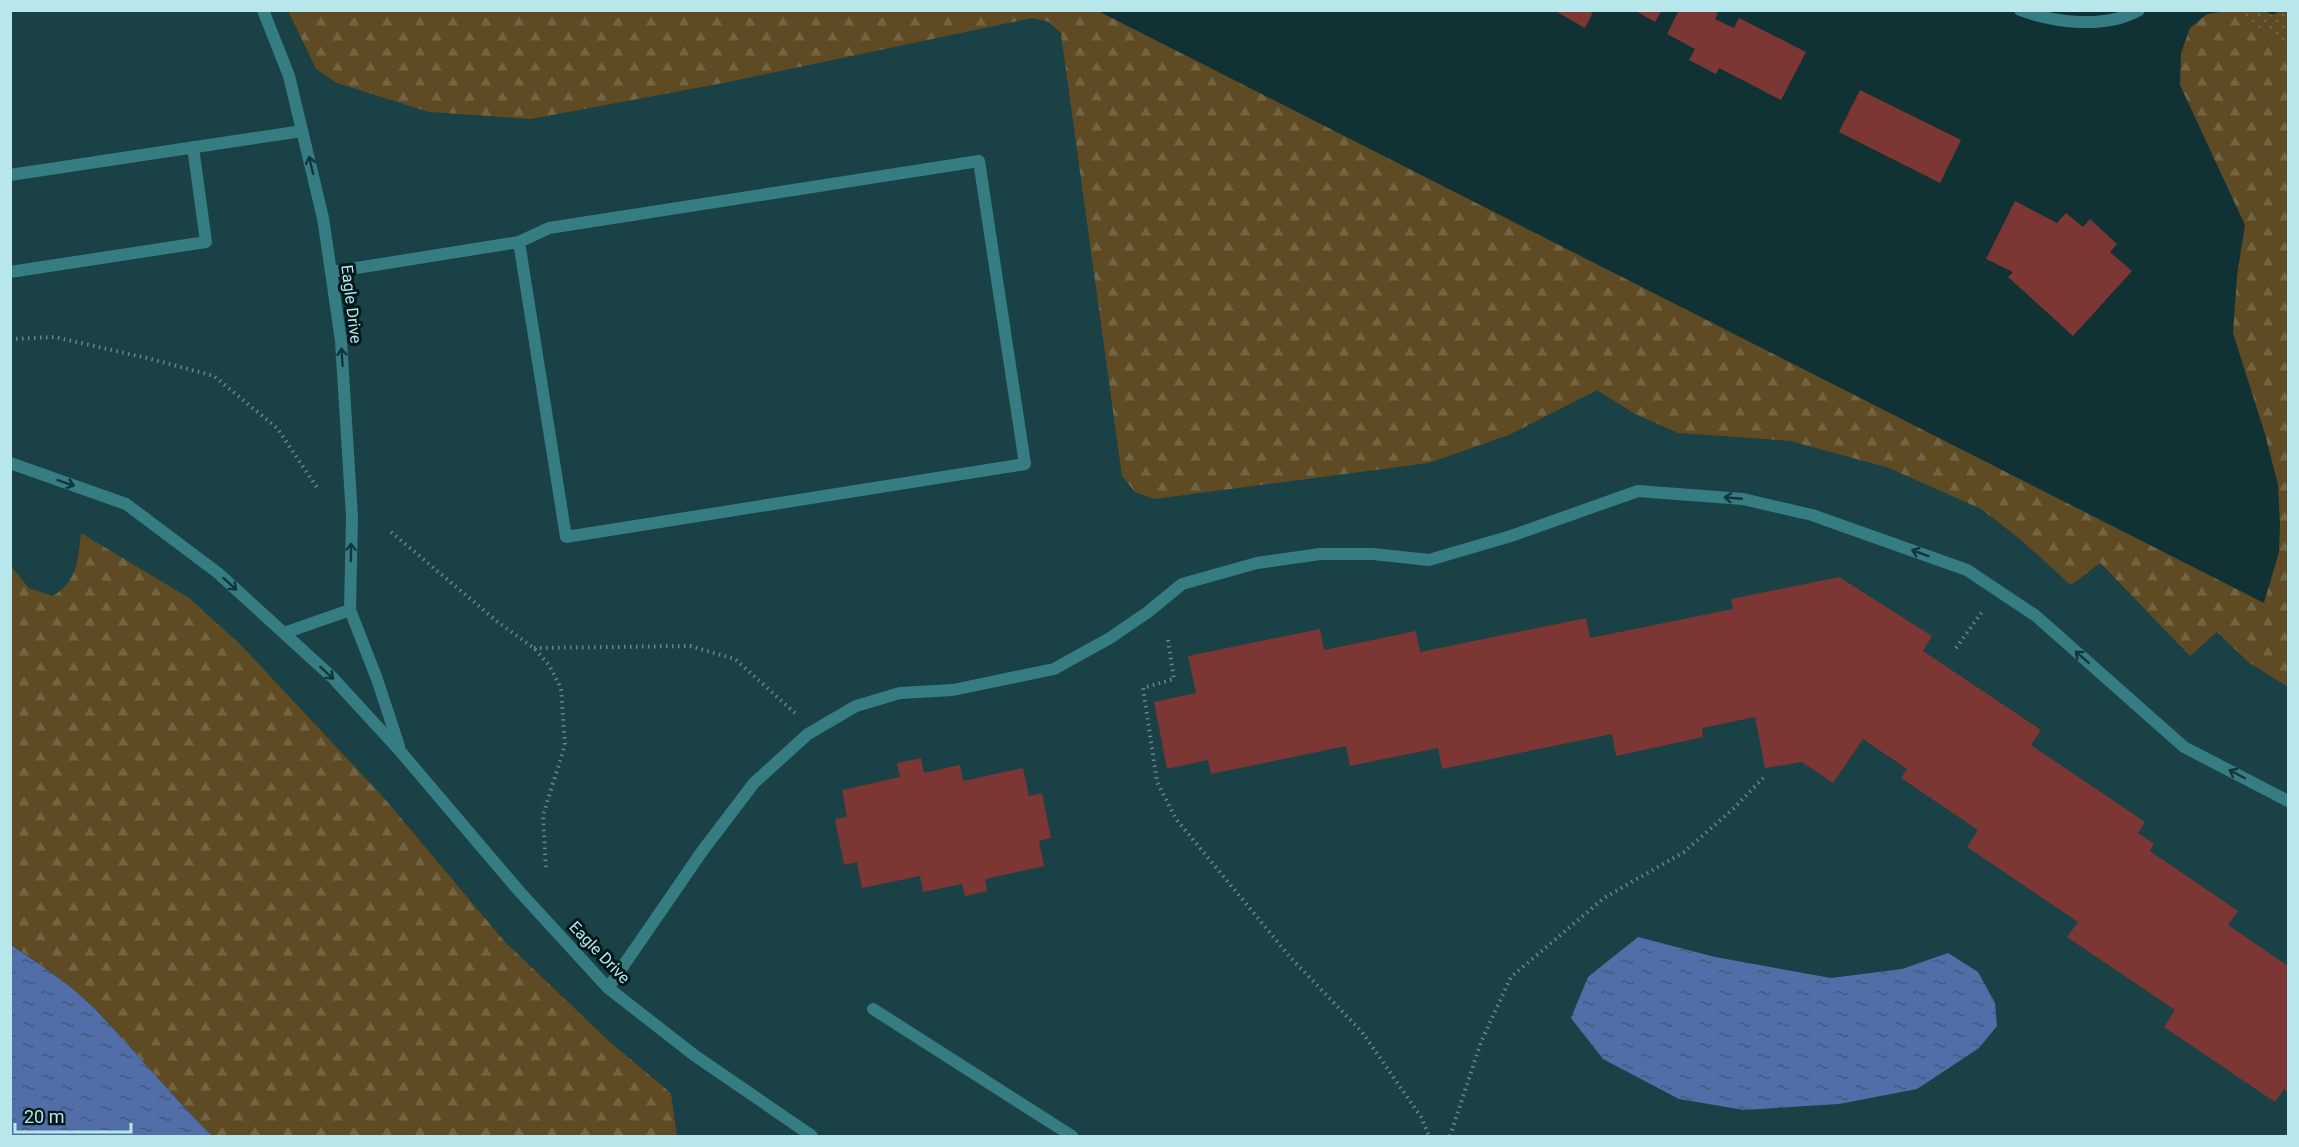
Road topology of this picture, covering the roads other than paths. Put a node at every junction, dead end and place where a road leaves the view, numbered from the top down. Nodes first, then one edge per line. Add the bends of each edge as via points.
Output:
1 (263, 10) edge
2 (2020, 10) edge
3 (2139, 10) edge
4 (302, 130) junction
5 (193, 147) junction
6 (10, 175) edge
7 (519, 242) junction
8 (10, 272) edge
9 (331, 272) junction
10 (10, 463) edge
11 (350, 610) junction
12 (284, 633) junction
13 (400, 751) junction
14 (2289, 801) edge
15 (608, 988) junction
16 (873, 1009) dead end
17 (812, 1137) edge
18 (1072, 1137) edge

1 - 4 street, Eagle Drive via 289,76
2 - 3 street via 2032,15 2098,22 2130,16
4 - 5 street
9 -> 4 street, Eagle Drive
5 - 6 street
5 - 8 street via 206,242
7 - 7 street via 549,228 979,161 1025,464 566,537
7 - 9 street
11 -> 9 street, Eagle Drive via 352,517 341,341
10 -> 12 street, Eagle Drive via 126,504 218,573
11 - 12 street
11 - 13 street, Eagle Drive
12 -> 13 street, Eagle Drive via 332,677
13 - 15 street, Eagle Drive
14 -> 15 street via 2184,747 2036,616 1966,570 1812,514 1743,499 1638,491 1429,560 1373,554 1320,555 1257,563 1182,584 1110,638 1054,669 953,690 900,693 856,706 808,734 753,783
15 - 17 street, Eagle Drive via 694,1055
16 - 18 street

